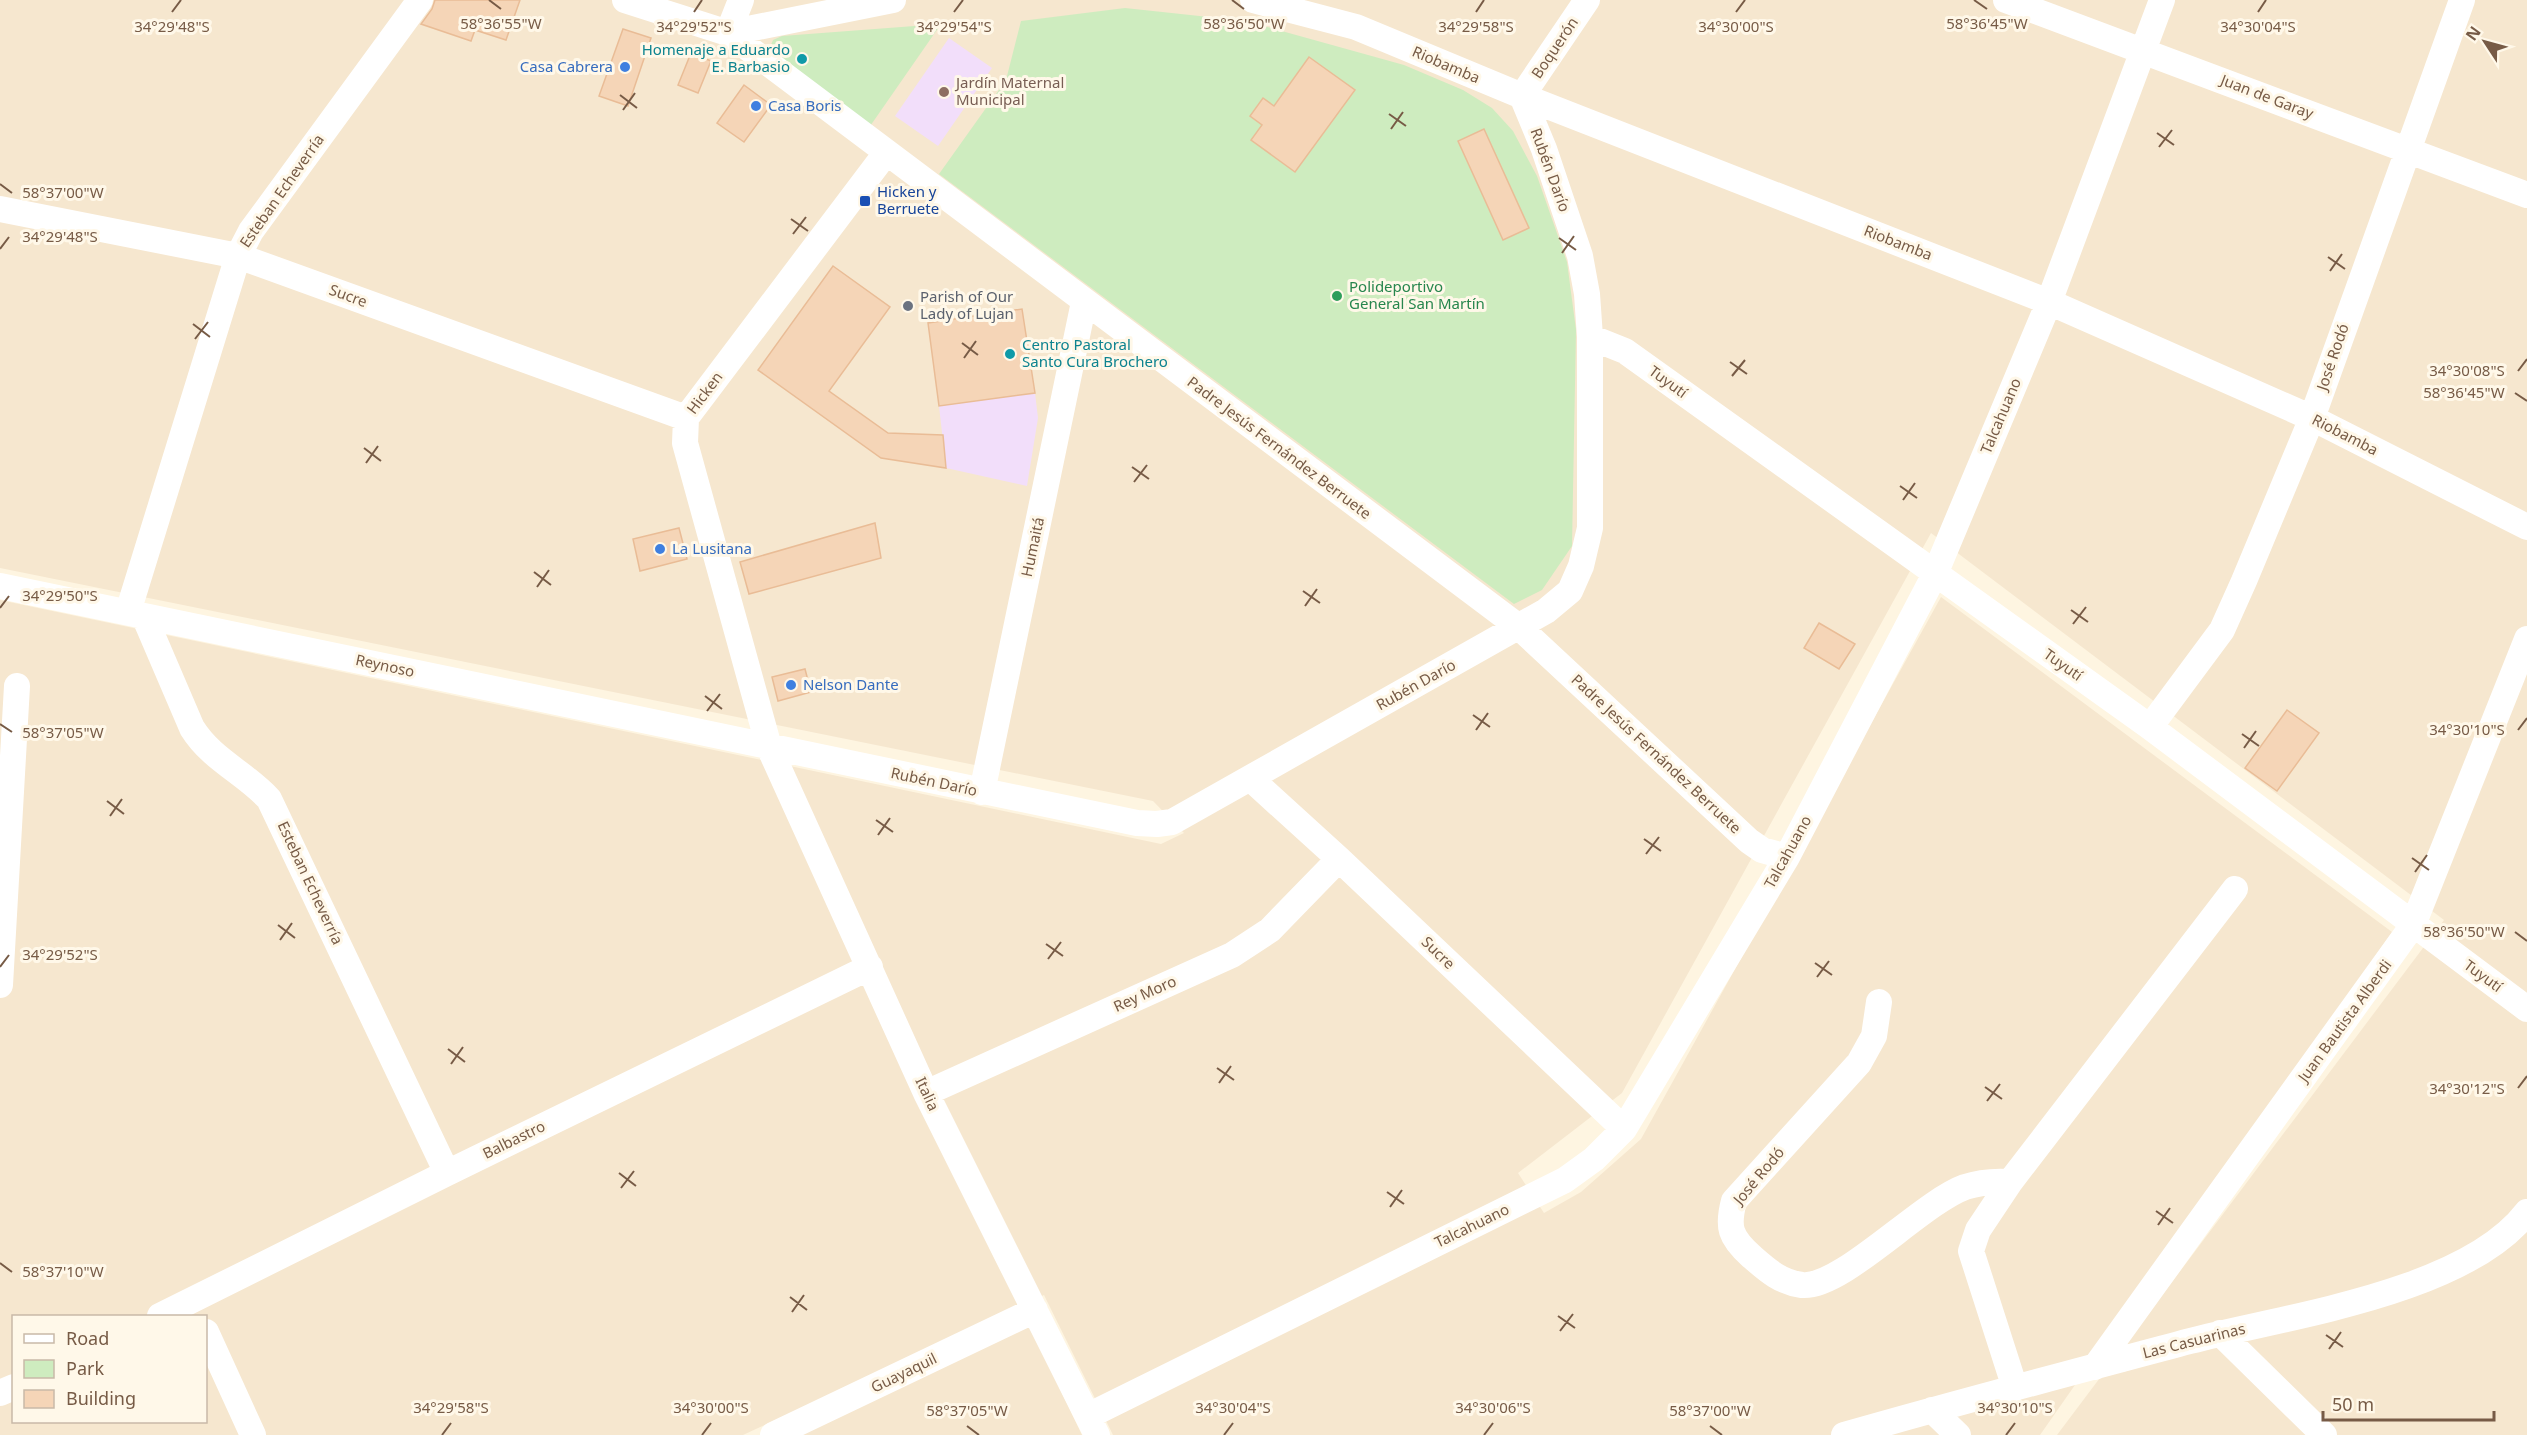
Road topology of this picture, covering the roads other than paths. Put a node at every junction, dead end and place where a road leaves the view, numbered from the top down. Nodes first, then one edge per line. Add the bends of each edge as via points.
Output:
1 (420, 0) edge
2 (625, 0) edge
3 (741, 0) edge
4 (893, 0) edge
5 (1253, 0) edge
6 (1587, 0) edge
7 (2006, 0) edge
8 (2162, 0) edge
9 (2462, 0) edge
10 (728, 33) junction
11 (2144, 51) junction
12 (1522, 96) junction
13 (2406, 150) junction
14 (886, 153) junction
15 (2527, 195) edge
16 (0, 209) edge
17 (238, 256) junction
18 (1084, 302) junction
19 (2049, 302) junction
20 (1590, 337) junction
21 (686, 418) junction
22 (2312, 418) junction
23 (2527, 527) edge
24 (1935, 574) junction
25 (0, 586) edge
26 (136, 614) junction
27 (1519, 627) junction
28 (2527, 639) edge
29 (17, 686) dead end
30 (2150, 727) junction
31 (769, 747) junction
32 (1251, 779) junction
33 (982, 792) junction
34 (1787, 857) junction
35 (1339, 859) junction
36 (2235, 889) dead end
37 (2413, 925) junction
38 (870, 967) junction
39 (0, 985) edge
40 (1880, 1002) dead end
41 (2527, 1009) edge
42 (926, 1093) junction
43 (1624, 1129) junction
44 (447, 1173) junction
45 (2010, 1182) junction
46 (2527, 1212) edge
47 (195, 1309) edge
48 (1035, 1310) junction
49 (169, 1315) edge
50 (2220, 1333) junction
51 (207, 1334) edge
52 (2095, 1367) junction
53 (2015, 1388) junction
54 (1932, 1410) junction
55 (1092, 1426) edge
56 (253, 1435) edge
57 (773, 1435) edge
58 (1844, 1435) edge
59 (1958, 1435) edge
60 (2324, 1435) edge

1 - 17 street, Esteban Echeverría via 251,231
2 - 10 street
3 - 10 street
4 - 10 street
5 - 12 street, Riobamba via 1356,27
6 - 12 street, Boquerón
7 - 11 street, Juan de Garay
8 - 11 street, Talcahuano
9 - 13 street, José Rodó
10 - 14 street, Padre Jesús Fernández Berruete
11 - 13 street, Juan de Garay
11 - 19 street, Talcahuano
12 - 19 street, Riobamba
12 - 20 street, Rubén Darío via 1580,256
13 - 15 street, Juan de Garay
13 - 22 street, José Rodó
14 - 18 street, Padre Jesús Fernández Berruete
14 - 21 street, Hicken
16 - 17 street, Sucre
17 - 21 street, Sucre
17 - 26 street, Esteban Echeverría
18 - 27 street, Padre Jesús Fernández Berruete
18 - 33 street, Humaitá
19 - 22 street, Riobamba
19 - 24 street, Talcahuano
20 - 24 street, Tuyutí via 1625,351
20 - 27 street, Rubén Darío via 1590,528 1581,566 1570,591
21 - 31 street, Hicken via 685,443
22 - 23 street, Riobamba
22 - 30 street, José Rodó via 2222,630
24 - 30 street, Tuyutí
24 - 34 street, Talcahuano
25 - 26 street, Reynoso
26 - 31 street, Reynoso
26 - 44 street, Esteban Echeverría via 202,744 269,799
27 - 32 street, Rubén Darío
27 - 34 street, Padre Jesús Fernández Berruete via 1749,841 1762,850
28 - 37 street, Juan Bautista Alberdi
29 - 39 street
30 - 37 street, Tuyutí
31 - 33 street, Rubén Darío
31 - 38 street, Italia
32 - 33 street, Rubén Darío via 1172,822 1157,824
32 - 35 street, Sucre
34 - 43 street, Talcahuano
35 - 42 street, Rey Moro via 1270,930 1232,955
35 - 43 street, Sucre
36 - 45 street
37 - 41 street, Tuyutí
37 - 52 street, Juan Bautista Alberdi
38 - 42 street, Italia
38 - 44 street, Balbastro
40 - 45 street, José Rodó via 1874,1036 1859,1063 1734,1201 1729,1221 1731,1233 1743,1249 1777,1278 1803,1285 1822,1282 1929,1206 1964,1187 1989,1181
42 - 48 street, Italia
43 - 55 street, Talcahuano via 1594,1159 1565,1180
44 - 47 street, Balbastro
45 - 53 street via 1978,1230 1971,1251
46 - 50 street, Las Casuarinas via 2495,1244 2445,1270 2370,1299
47 - 49 street, Balbastro
48 - 55 street, Italia
48 - 57 street, Guayaquil
50 - 52 street, Las Casuarinas
50 - 60 street
51 - 56 street
52 - 53 street, Las Casuarinas
53 - 54 street, Las Casuarinas
54 - 58 street, Las Casuarinas
54 - 59 street

